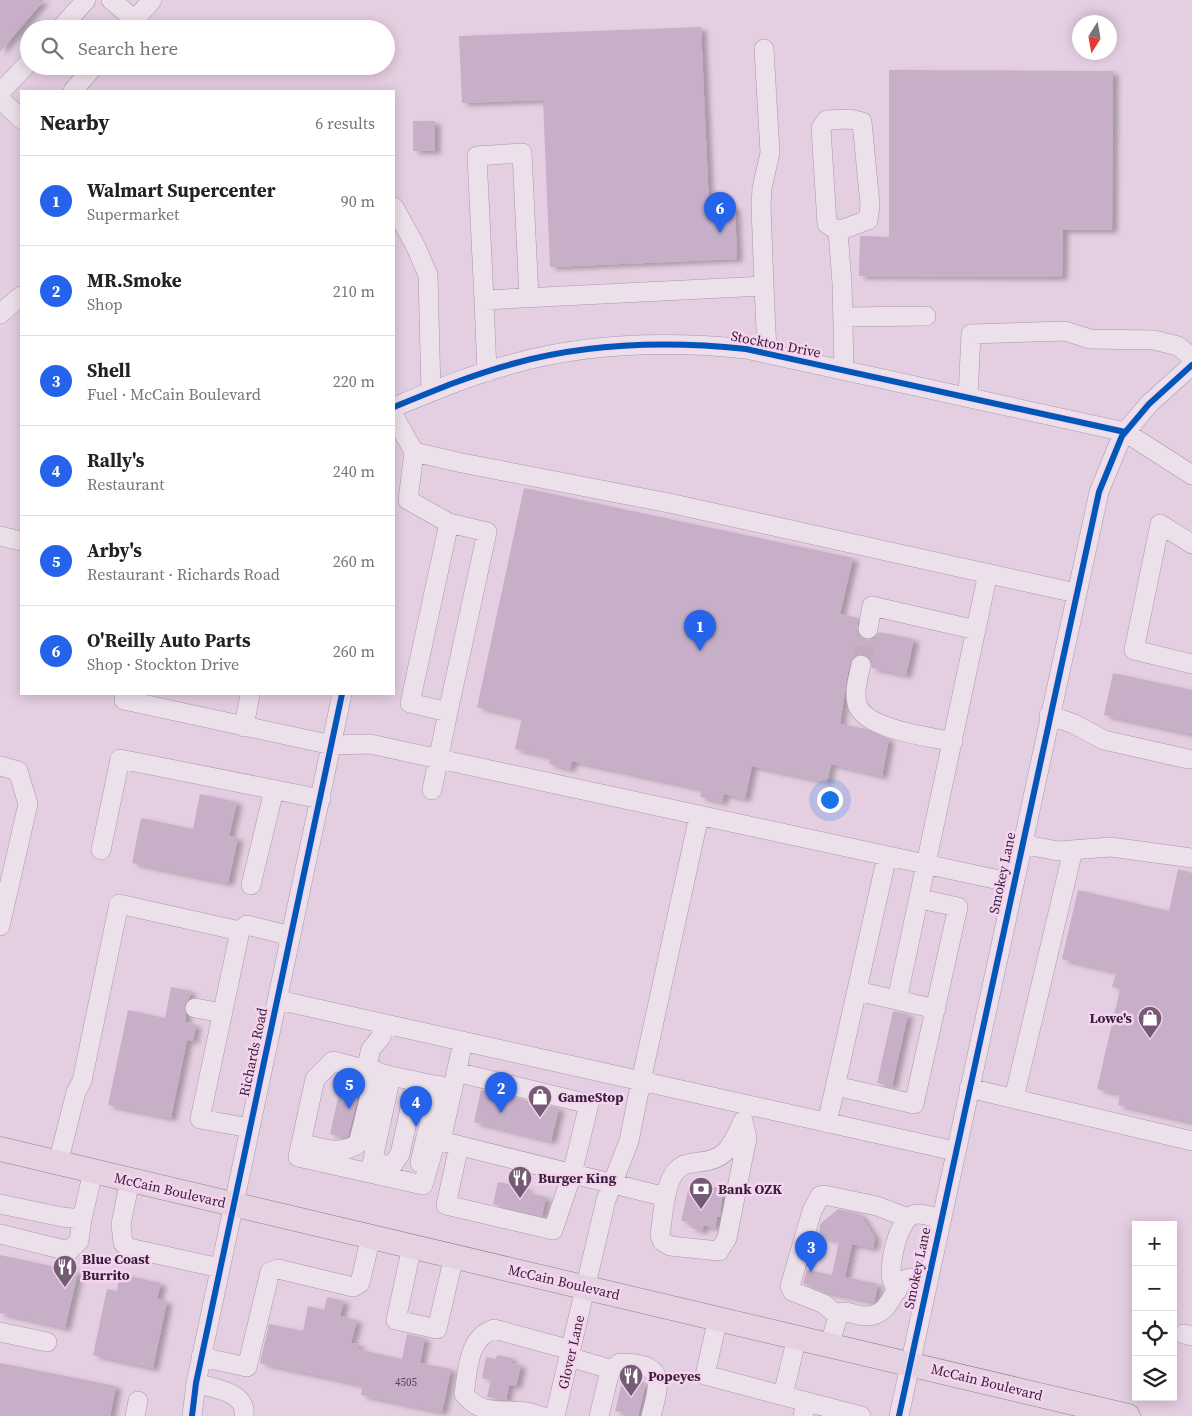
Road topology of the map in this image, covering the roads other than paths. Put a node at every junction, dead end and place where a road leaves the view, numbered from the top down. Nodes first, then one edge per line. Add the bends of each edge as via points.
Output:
1 (86, 0) edge
2 (111, 0) edge
3 (152, 0) edge
4 (68, 20) edge
5 (128, 20) edge
6 (134, 20) edge
7 (764, 49) dead end
8 (20, 72) edge
9 (86, 75) edge
10 (73, 90) edge
11 (0, 93) edge
12 (0, 99) edge
13 (20, 118) edge
14 (395, 209) edge
15 (838, 231) junction
16 (764, 286) junction
17 (20, 297) edge
18 (528, 298) junction
19 (484, 300) junction
20 (0, 314) edge
21 (926, 316) dead end
22 (843, 317) junction
23 (766, 353) junction
24 (1192, 357) edge
25 (1192, 365) edge
26 (844, 370) junction
27 (487, 372) junction
28 (431, 392) junction
29 (968, 397) junction
30 (395, 407) edge
31 (395, 418) edge
32 (1125, 432) junction
33 (414, 452) junction
34 (1192, 475) edge
35 (449, 524) junction
36 (0, 536) edge
37 (20, 541) edge
38 (1192, 544) edge
39 (988, 573) junction
40 (1076, 593) junction
41 (873, 630) tunnel mouth
42 (976, 630) junction
43 (1192, 664) edge
44 (866, 666) tunnel mouth
45 (125, 695) edge
46 (250, 695) edge
47 (342, 695) edge
48 (171, 702) edge
49 (448, 712) junction
50 (1049, 715) junction
51 (244, 727) junction
52 (954, 736) junction
53 (332, 745) junction
54 (1188, 759) dead end
55 (438, 760) junction
56 (0, 766) edge
57 (274, 790) junction
58 (432, 790) dead end
59 (321, 799) junction
60 (699, 816) junction
61 (1022, 844) junction
62 (100, 850) dead end
63 (1073, 850) junction
64 (887, 856) junction
65 (1192, 858) edge
66 (927, 864) junction
67 (1013, 883) junction
68 (251, 885) dead end
69 (920, 899) junction
70 (0, 924) edge
71 (240, 931) junction
72 (290, 941) junction
73 (857, 991) junction
74 (278, 1000) junction
75 (897, 1000) junction
76 (195, 1008) dead end
77 (936, 1009) junction
78 (222, 1013) junction
79 (375, 1022) junction
80 (463, 1042) junction
81 (378, 1072) junction
82 (416, 1081) junction
83 (641, 1081) junction
84 (449, 1082) junction
85 (836, 1086) junction
86 (968, 1088) junction
87 (1014, 1098) junction
88 (744, 1113) junction
89 (828, 1123) junction
90 (250, 1128) junction
91 (1192, 1141) edge
92 (301, 1143) junction
93 (450, 1143) junction
94 (0, 1149) edge
95 (955, 1151) junction
96 (74, 1167) junction
97 (372, 1168) junction
98 (572, 1174) junction
99 (130, 1180) junction
100 (612, 1183) junction
101 (666, 1197) junction
102 (0, 1204) edge
103 (233, 1205) junction
104 (908, 1218) junction
105 (82, 1219) junction
106 (940, 1219) junction
107 (0, 1234) edge
108 (371, 1236) junction
109 (412, 1246) junction
110 (454, 1256) junction
111 (220, 1268) junction
112 (926, 1282) junction
113 (586, 1287) junction
114 (897, 1290) junction
115 (838, 1316) junction
116 (718, 1318) junction
117 (0, 1332) edge
118 (797, 1337) junction
119 (47, 1342) dead end
120 (830, 1344) junction
121 (570, 1354) junction
122 (202, 1357) junction
123 (910, 1363) junction
124 (610, 1371) junction
125 (196, 1383) junction
126 (783, 1395) junction
127 (805, 1409) edge
128 (192, 1416) edge
129 (244, 1416) edge
130 (542, 1416) edge
131 (555, 1416) edge
132 (600, 1416) edge
133 (651, 1416) edge
134 (861, 1416) edge
135 (899, 1416) edge
136 (1128, 1416) edge

1 - 4 street
2 - 5 street
3 - 6 street
7 - 16 street via 770,153 761,206
8 - 11 street
9 - 10 street
12 - 13 street
14 - 28 street via 428,275
15 - 15 street via 827,224 821,128 827,120 850,119 862,122 870,205 868,220
15 - 22 street
16 - 18 street
16 - 23 street
17 - 20 street
18 - 19 street
18 - 19 street via 522,153 477,156
19 - 27 street
21 - 22 street
22 - 26 street
23 - 26 street, Stockton Drive
23 - 27 street, Stockton Drive via 715,346 634,346 589,350
24 - 29 street via 1178,346 1154,340 1090,339 1065,331 971,334
25 - 32 street, Smokey Lane via 1172,381
26 - 29 street, Stockton Drive
27 - 28 street, Stockton Drive
28 - 30 street, Stockton Drive
29 - 32 street, Stockton Drive
31 - 33 street
32 - 34 street
32 - 40 street, Smokey Lane via 1114,451 1099,492
33 - 35 street via 408,500
33 - 39 street via 669,503
35 - 49 street via 410,703
35 - 49 street via 487,532
36 - 37 street
38 - 43 street via 1160,524 1134,650
39 - 40 street
39 - 42 street
40 - 50 street, Smokey Lane
41 - 42 street via 878,608
42 - 52 street
44 - 52 street via 856,691 858,706 867,717 878,725
45 - 48 street via 124,700
46 - 51 street
47 - 53 street, Richards Road
48 - 51 street
49 - 55 street
50 - 54 street via 1104,740
50 - 61 street, Smokey Lane
51 - 53 street
52 - 66 street
53 - 55 street via 370,744
53 - 59 street, Richards Road
55 - 58 street
55 - 60 street
56 - 70 street via 18,771 28,804
57 - 59 street
57 - 62 street via 120,759
57 - 68 street
59 - 72 street, Richards Road
60 - 64 street
60 - 83 street, Glover Lane
61 - 63 street via 1058,851
61 - 67 street, Smokey Lane
63 - 65 street via 1111,847
63 - 87 street
64 - 66 street
64 - 73 street
66 - 67 street
66 - 69 street
67 - 86 street, Smokey Lane
69 - 75 street
69 - 77 street via 958,907
71 - 72 street
71 - 78 street
71 - 96 street via 119,904 82,1081 76,1092
72 - 74 street, Richards Road
73 - 75 street
73 - 85 street
74 - 79 street
74 - 90 street, Richards Road
75 - 77 street
76 - 78 street
77 - 85 street via 914,1104
78 - 90 street via 200,1118
79 - 80 street
79 - 81 street via 381,1037 371,1049
80 - 83 street
80 - 84 street
81 - 82 street
81 - 92 street via 358,1144 336,1152
81 - 92 street via 333,1061 315,1079
81 - 97 street
82 - 84 street
82 - 97 street via 400,1154 392,1166
83 - 88 street
83 - 100 street, Glover Lane via 629,1141
84 - 93 street
84 - 97 street via 419,1166 404,1175
84 - 98 street via 589,1104
85 - 89 street
86 - 87 street
86 - 95 street, Smokey Lane
87 - 91 street
88 - 89 street
88 - 101 street via 724,1156 678,1169
88 - 101 street via 747,1138 727,1238 719,1251 670,1246 662,1241 660,1235
89 - 95 street
90 - 103 street, Richards Road
92 - 97 street via 298,1157
93 - 97 street via 434,1147 423,1185
93 - 98 street
93 - 98 street via 446,1205 553,1230
94 - 96 main road, McCain Boulevard
95 - 106 street, Smokey Lane
96 - 99 main road, McCain Boulevard
96 - 105 street
98 - 100 street
99 - 103 main road, McCain Boulevard
99 - 111 street via 121,1224 123,1243 129,1248
100 - 101 street
100 - 113 street, Glover Lane
102 - 105 street
103 - 108 main road, McCain Boulevard
103 - 111 street, Richards Road
104 - 106 street via 916,1214
104 - 114 street via 894,1253 891,1279
104 - 115 street via 877,1206 820,1196 812,1211 790,1286 792,1291 824,1304
105 - 107 street via 79,1242 69,1252
106 - 112 street, Smokey Lane
108 - 109 main road, McCain Boulevard
108 - 122 street via 360,1283 353,1287 278,1269 270,1272 247,1367
109 - 110 main road, McCain Boulevard
109 - 110 street via 396,1320 437,1329
110 - 113 main road, McCain Boulevard
111 - 122 street, Richards Road
112 - 114 street via 910,1278 904,1280
112 - 123 street, Smokey Lane
113 - 116 main road, McCain Boulevard
113 - 121 street, Glover Lane
114 - 115 street via 886,1307 875,1314 866,1316 842,1312
115 - 120 street
116 - 118 main road, McCain Boulevard
116 - 126 street via 705,1374
117 - 119 street
118 - 120 main road, McCain Boulevard
118 - 126 street
120 - 123 main road, McCain Boulevard
121 - 124 street
121 - 130 street via 494,1329 484,1333 476,1342 464,1394 469,1404 498,1414 526,1412
121 - 131 street, Glover Lane
122 - 125 street, Richards Road
123 - 135 street, Smokey Lane
123 - 136 main road, McCain Boulevard
124 - 132 street
124 - 133 street via 620,1363 643,1365 654,1370 659,1382
125 - 128 street, Richards Road
125 - 129 street via 236,1395 242,1401
126 - 127 street
127 - 134 street

